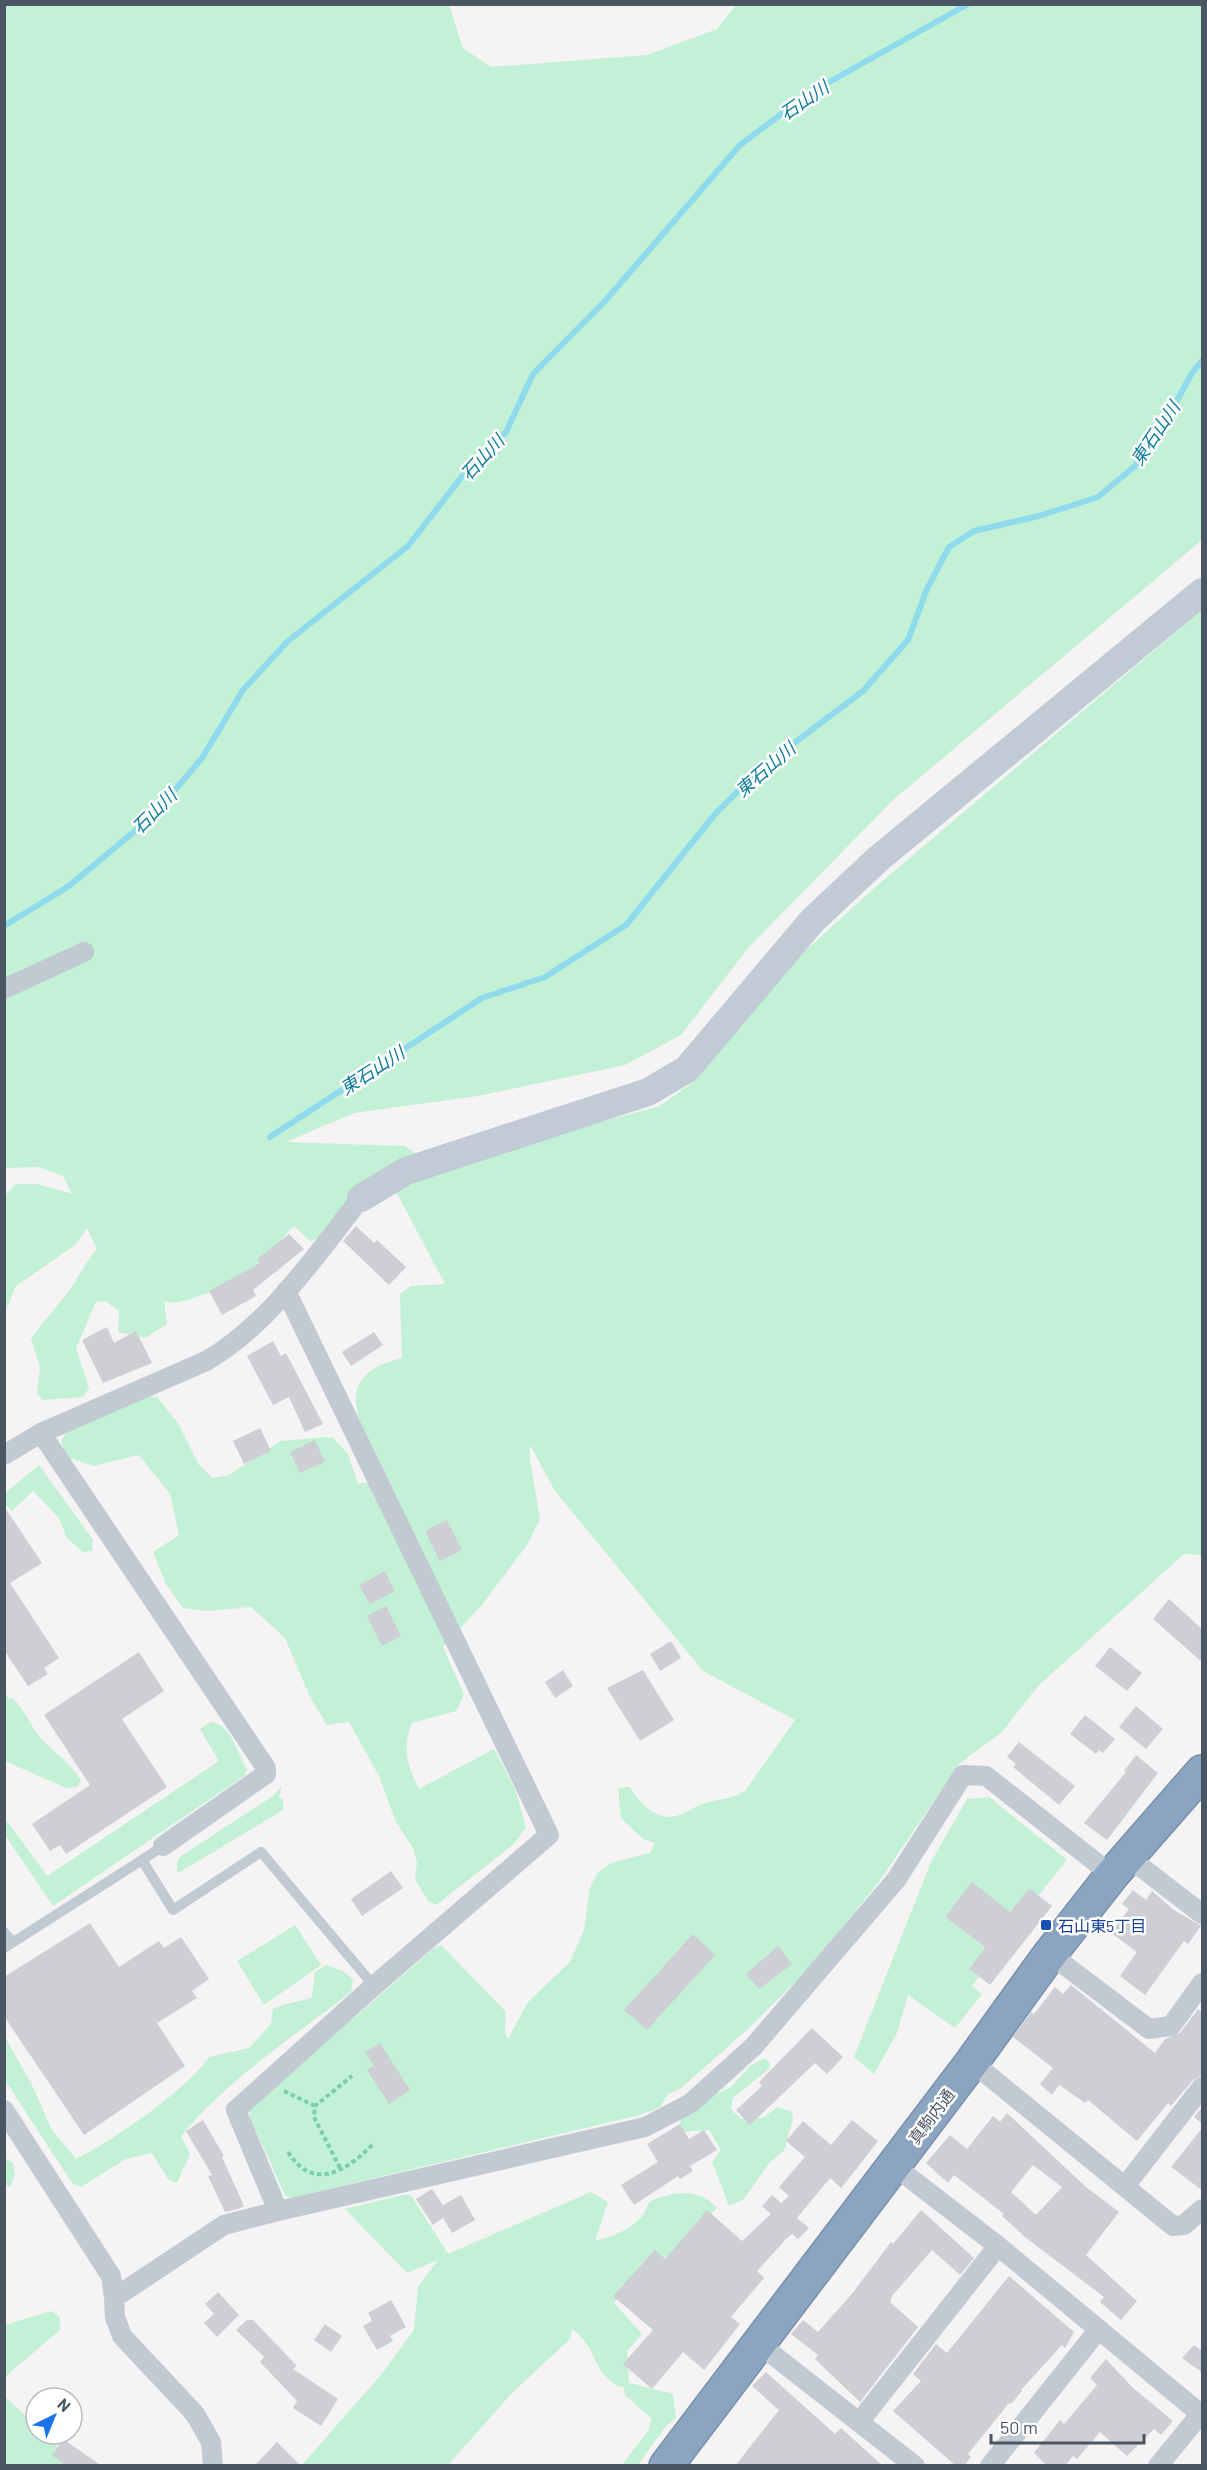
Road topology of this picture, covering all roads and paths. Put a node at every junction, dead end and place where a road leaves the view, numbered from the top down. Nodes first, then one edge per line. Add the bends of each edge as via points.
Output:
1 (1203, 592) edge
2 (84, 952) dead end
3 (4, 989) edge
4 (361, 1198) joint
5 (286, 1291) junction
6 (41, 1433) junction
7 (4, 1455) edge
8 (1203, 1772) edge
9 (163, 1846) joint
10 (142, 1860) junction
11 (1120, 1866) junction
12 (1203, 1914) edge
13 (4, 1932) edge
14 (9, 1945) edge
15 (1050, 1954) junction
16 (1203, 1983) edge
17 (374, 1986) junction
18 (972, 2062) junction
19 (352, 2076) dead end
20 (270, 2079) junction
21 (1203, 2087) edge
22 (315, 2106) junction
23 (4, 2110) edge
24 (374, 2143) dead end
25 (288, 2152) dead end
26 (893, 2165) junction
27 (340, 2168) junction
28 (1125, 2186) junction
29 (1203, 2209) edge
30 (278, 2211) junction
31 (998, 2246) junction
32 (114, 2298) junction
33 (1098, 2329) junction
34 (759, 2344) junction
35 (1202, 2414) edge
36 (860, 2421) junction
37 (213, 2466) edge
38 (666, 2466) edge
39 (915, 2466) edge
40 (990, 2466) edge
41 (1158, 2466) edge

1 - 4 street via 878,859 812,921 687,1069 648,1092 406,1171
2 - 3 street
4 - 5 street
5 - 6 street via 232,1346
5 - 17 street via 549,1835
6 - 7 street
6 - 9 street via 266,1768 266,1774
8 - 11 highway, 真駒内通
9 - 10 lane
10 - 14 lane
10 - 17 lane via 173,1910 261,1851
11 - 12 street
11 - 15 highway, 真駒内通
11 - 30 street via 986,1776 963,1775 896,1880 836,1953 754,2046 691,2103 645,2127
13 - 14 lane
15 - 16 street via 1149,2029 1171,2026
15 - 18 highway, 真駒内通
17 - 20 street
18 - 26 highway, 真駒内通
18 - 28 street
19 - 22 path
20 - 22 path via 290,2095
20 - 30 street via 236,2110
21 - 28 street
22 - 27 path via 314,2117
23 - 32 street via 111,2276
24 - 27 path
25 - 27 path via 296,2164 315,2175
26 - 31 street
26 - 34 highway, 真駒内通
28 - 29 street via 1173,2226 1185,2224
30 - 32 street via 224,2224
31 - 33 street
31 - 36 street
32 - 37 street via 122,2336 195,2414 211,2442
33 - 35 street
33 - 40 street
34 - 36 street
34 - 38 highway, 真駒内通
35 - 41 street
36 - 39 street

